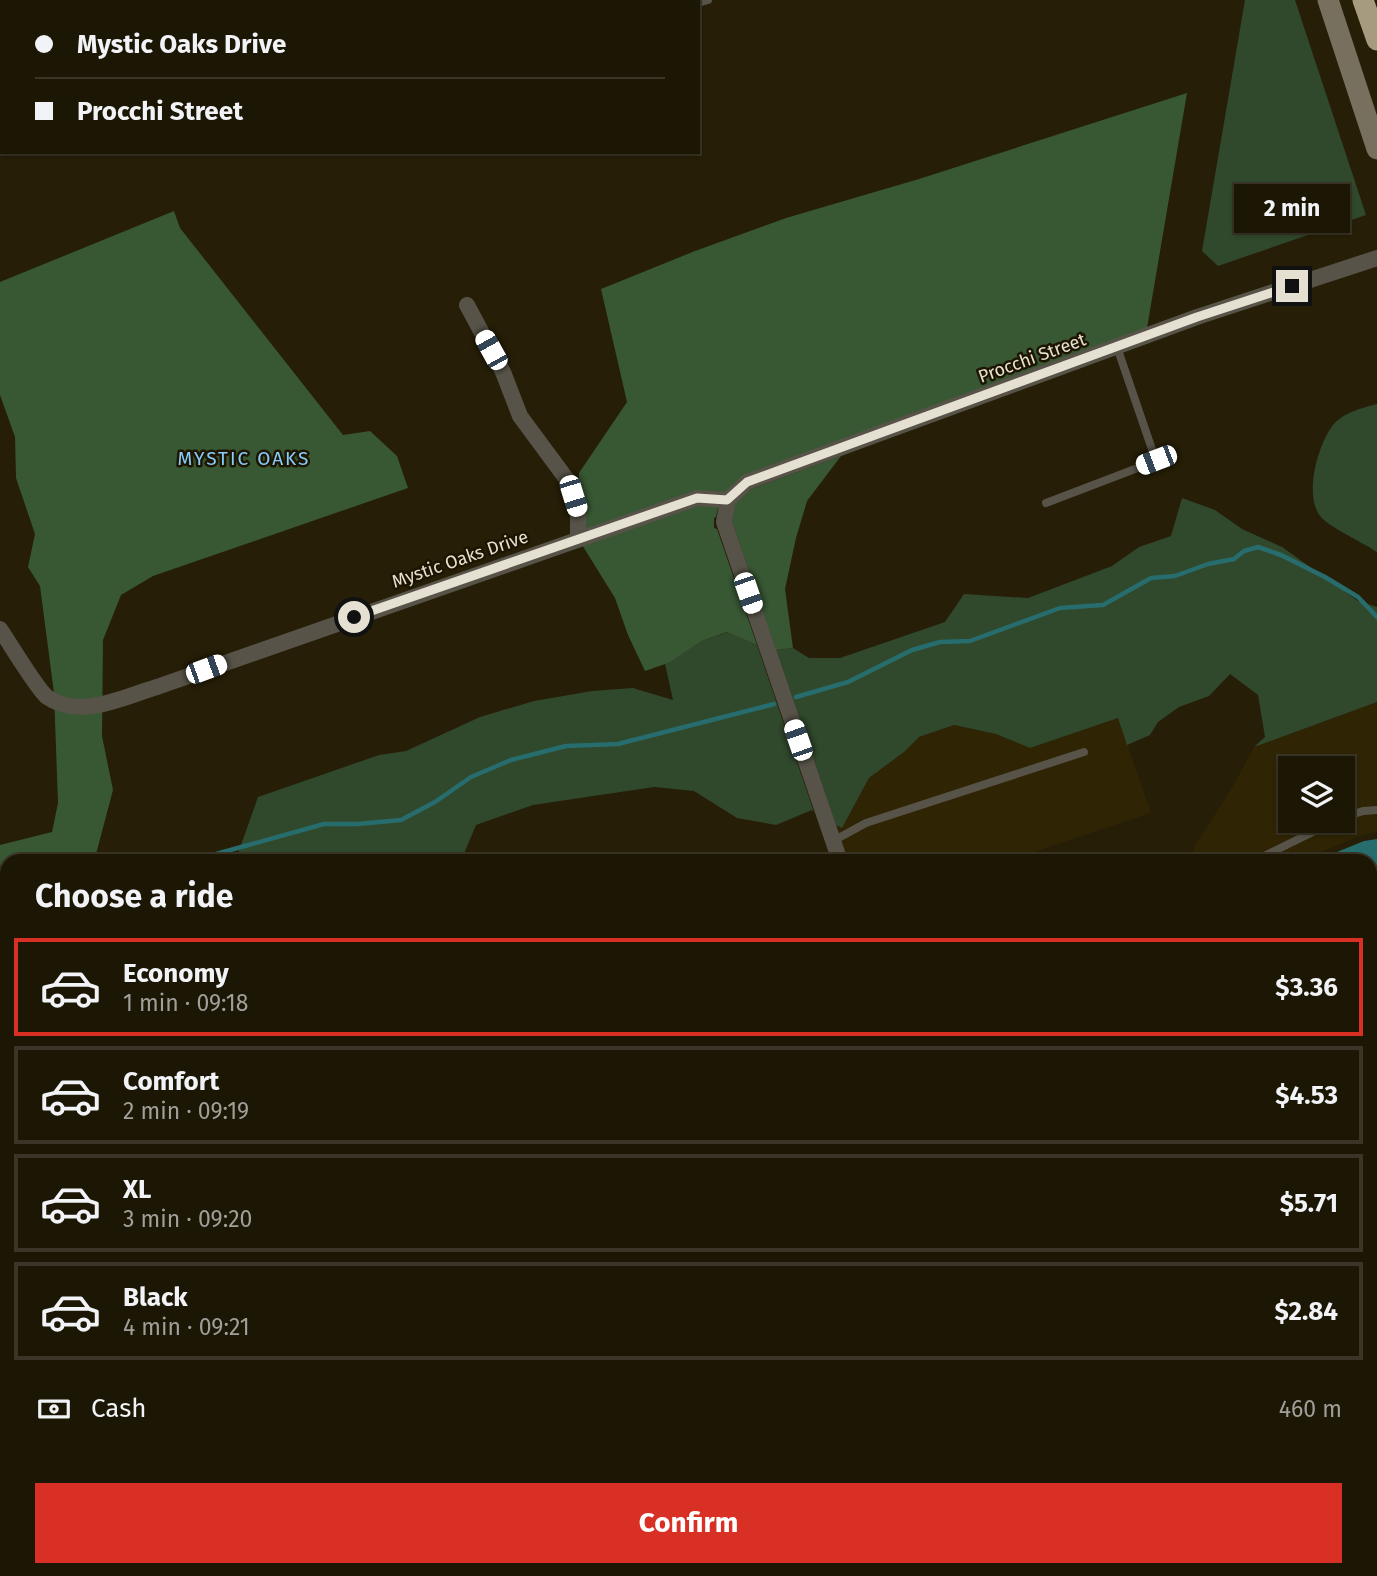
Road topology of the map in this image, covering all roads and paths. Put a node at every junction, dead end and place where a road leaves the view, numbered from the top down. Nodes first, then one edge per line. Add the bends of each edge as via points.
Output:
1 (1328, 0) edge
2 (1363, 0) edge
3 (1377, 40) edge
4 (1377, 149) edge
5 (1377, 258) edge
6 (467, 306) dead end
7 (1117, 347) junction
8 (727, 500) junction
9 (1046, 503) dead end
10 (578, 538) junction
11 (0, 629) edge
12 (1084, 752) dead end
13 (1377, 810) edge
14 (1355, 814) edge
15 (1311, 833) edge
16 (833, 841) junction
17 (838, 854) edge
18 (1268, 854) edge

1 - 4 street
2 - 3 highway
5 - 7 street, Procchi Street
6 - 10 street via 503,372 520,416 568,481 578,512
7 - 8 street, Procchi Street via 747,482
7 - 9 lane via 1156,460
8 - 10 street, Mystic Oaks Drive via 697,498
8 - 16 street via 724,522
10 - 11 street, Mystic Oaks Drive via 99,705 73,708 46,696
12 - 16 lane via 866,823
13 - 14 lane
15 - 18 lane
16 - 17 street

